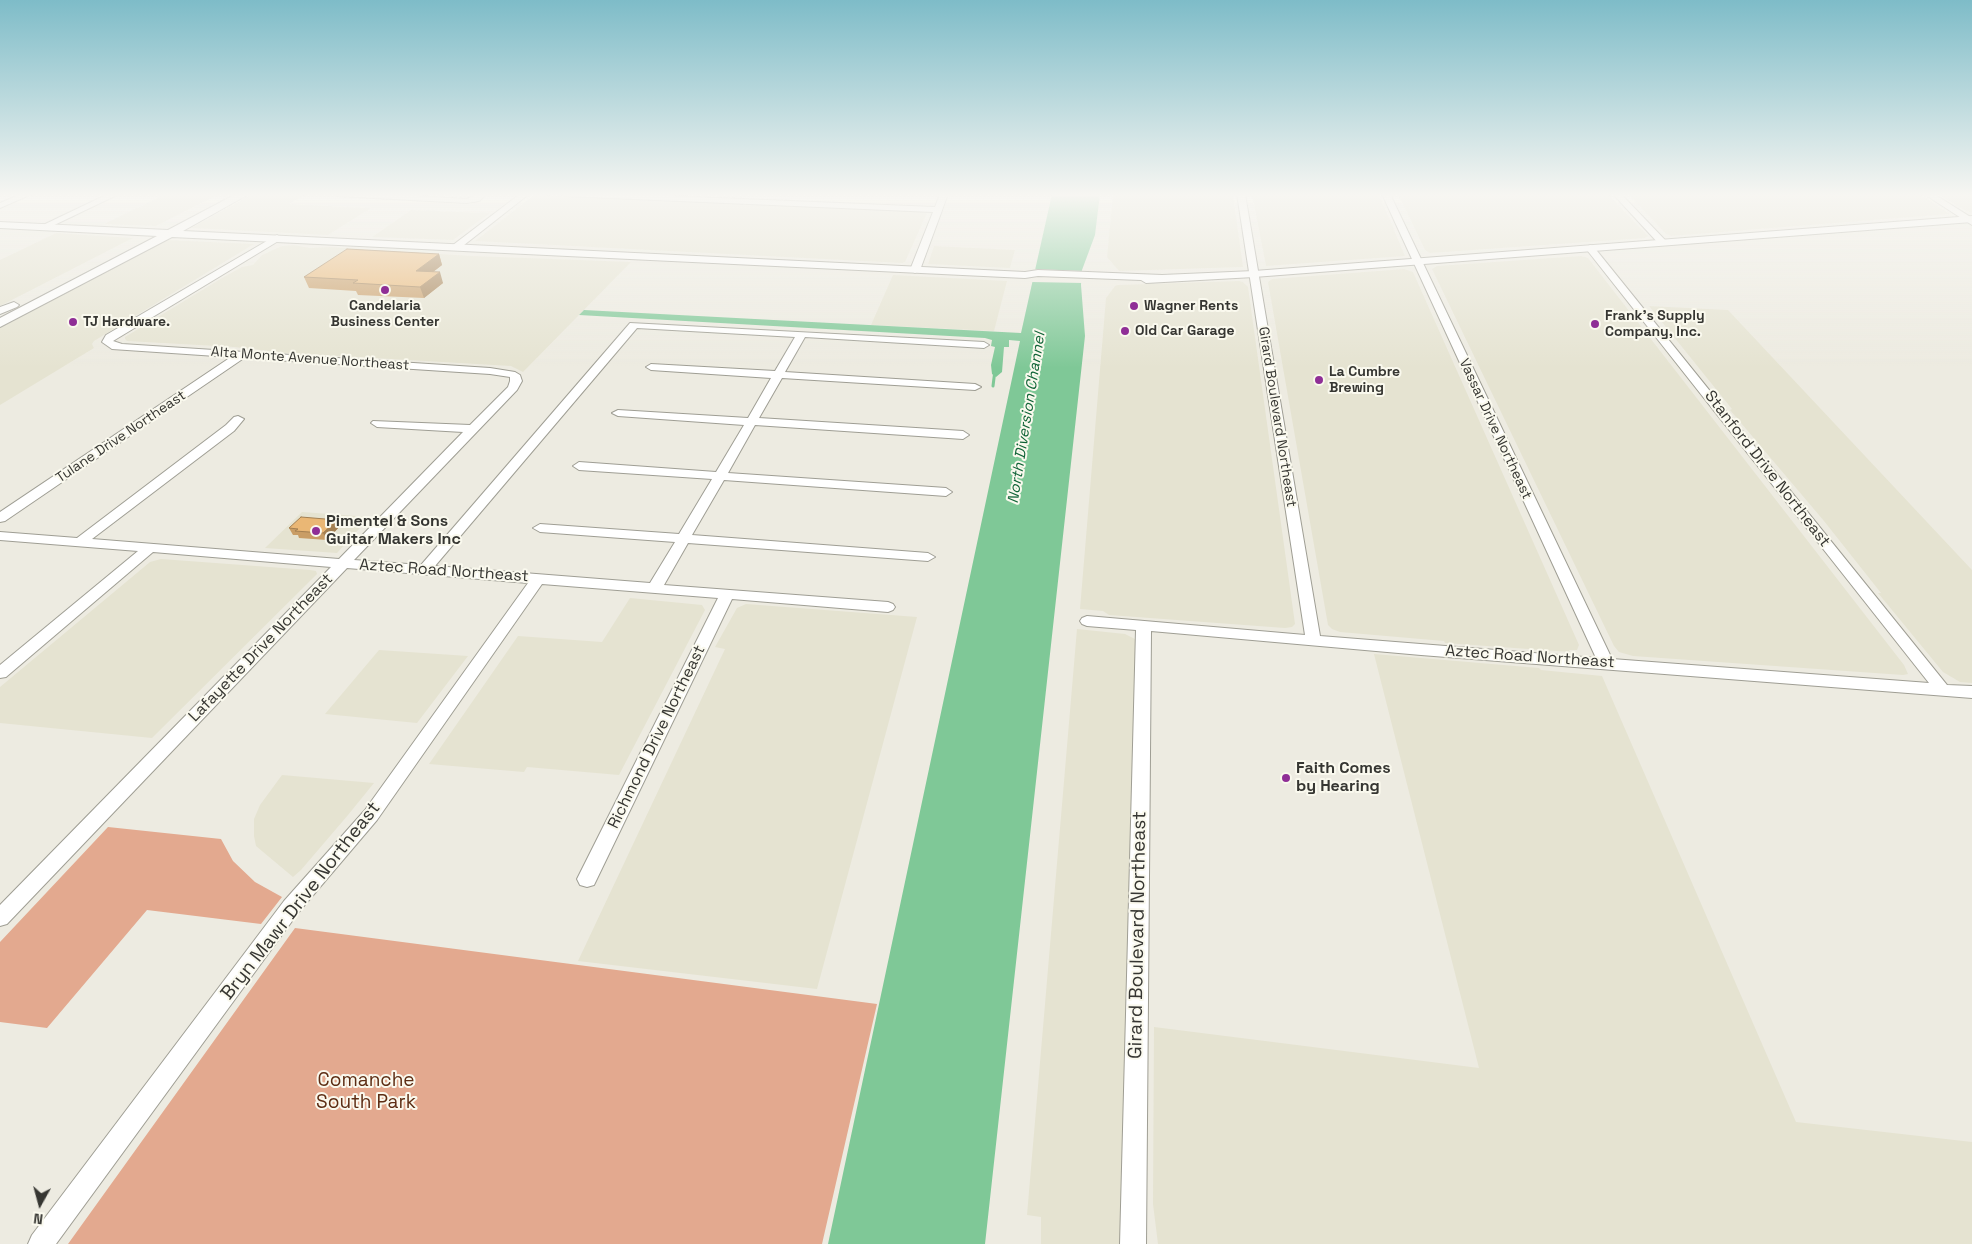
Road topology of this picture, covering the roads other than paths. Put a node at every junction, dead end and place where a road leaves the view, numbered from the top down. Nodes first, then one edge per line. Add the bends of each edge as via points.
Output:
1 (116, 252) edge
2 (135, 252) edge
3 (253, 252) edge
4 (557, 252) edge
5 (922, 252) edge
6 (1250, 252) edge
7 (1413, 252) edge
8 (1536, 252) edge
9 (1593, 252) edge
10 (1417, 261) junction
11 (915, 270) junction
12 (1254, 274) junction
13 (1025, 275) joint
14 (1095, 277) joint
15 (1158, 277) joint
16 (0, 312) edge
17 (0, 323) edge
18 (802, 334) junction
19 (984, 345) dead end
20 (242, 355) junction
21 (651, 367) dead end
22 (779, 374) junction
23 (515, 376) joint
24 (976, 387) dead end
25 (618, 413) dead end
26 (238, 420) dead end
27 (752, 421) junction
28 (377, 423) dead end
29 (473, 429) junction
30 (963, 435) dead end
31 (579, 466) dead end
32 (720, 475) junction
33 (946, 492) dead end
34 (0, 518) edge
35 (540, 528) dead end
36 (0, 536) edge
37 (684, 538) junction
38 (80, 542) junction
39 (151, 547) junction
40 (928, 557) dead end
41 (343, 563) junction
42 (425, 569) junction
43 (540, 578) junction
44 (655, 588) junction
45 (727, 594) junction
46 (888, 607) dead end
47 (1087, 621) dead end
48 (1144, 626) junction
49 (1314, 640) junction
50 (1606, 663) junction
51 (0, 673) edge
52 (1943, 690) junction
53 (1972, 692) edge
54 (587, 880) dead end
55 (0, 918) edge
56 (41, 1244) edge
57 (1132, 1244) edge

1 - 16 main road
2 - 17 main road
3 - 20 street, Alta Monte Avenue Northeast via 106,342 122,348
4 - 11 main road
5 - 11 street
6 - 12 street, Girard Boulevard Northeast
7 - 10 street, Vassar Drive Northeast
8 - 10 main road
9 - 52 street, Stanford Drive Northeast
10 - 12 main road
10 - 50 street, Vassar Drive Northeast
11 - 13 main road
12 - 15 main road
12 - 49 street, Girard Boulevard Northeast
13 - 14 main road via 1035,278
14 - 15 main road via 1133,280
18 - 19 street
18 - 22 street
18 - 42 street via 634,325
20 - 23 street, Alta Monte Avenue Northeast via 490,371
20 - 34 street, Tulane Drive Northeast
21 - 22 street
22 - 24 street
22 - 27 street
23 - 29 street, Lafayette Drive Northeast via 513,388
25 - 27 street
26 - 38 street
27 - 30 street
27 - 32 street
28 - 29 street
29 - 41 street, Lafayette Drive Northeast
31 - 32 street
32 - 33 street
32 - 37 street
35 - 37 street
36 - 38 street, Aztec Road Northeast
37 - 40 street
37 - 44 street
38 - 39 street, Aztec Road Northeast
39 - 41 street, Aztec Road Northeast
39 - 51 street
41 - 42 street, Aztec Road Northeast
41 - 55 street, Lafayette Drive Northeast
42 - 43 street, Aztec Road Northeast
43 - 44 street, Aztec Road Northeast
43 - 56 street, Bryn Mawr Drive Northeast via 371,815 292,907
44 - 45 street, Aztec Road Northeast
45 - 46 street, Aztec Road Northeast
45 - 54 street, Richmond Drive Northeast
47 - 48 street, Aztec Road Northeast
48 - 49 street, Aztec Road Northeast
48 - 57 street, Girard Boulevard Northeast
49 - 50 street, Aztec Road Northeast
50 - 52 street, Aztec Road Northeast
52 - 53 street, Aztec Road Northeast

